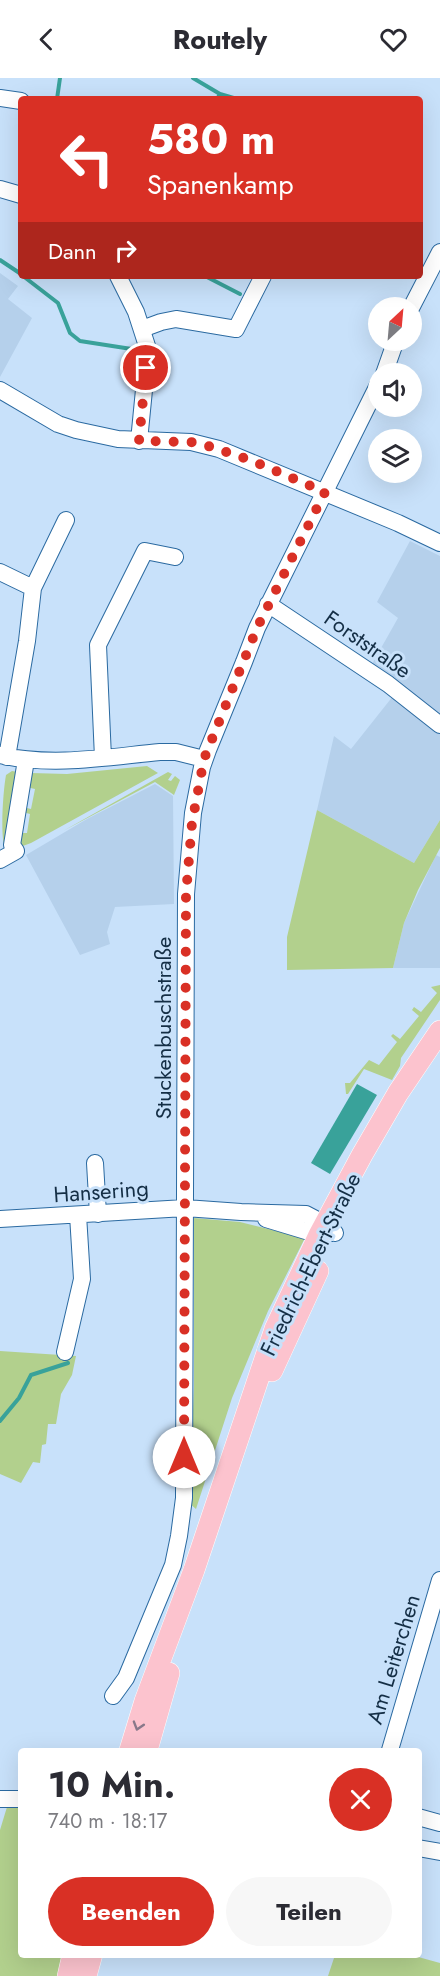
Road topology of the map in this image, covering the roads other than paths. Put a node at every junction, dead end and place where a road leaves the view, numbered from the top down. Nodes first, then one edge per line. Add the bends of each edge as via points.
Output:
1 (0, 98) edge
2 (18, 101) edge
3 (0, 189) edge
4 (18, 194) edge
5 (440, 252) edge
6 (120, 279) edge
7 (261, 279) edge
8 (417, 297) edge
9 (142, 329) junction
10 (0, 390) edge
11 (368, 405) edge
12 (139, 441) junction
13 (325, 492) junction
14 (66, 520) dead end
15 (440, 543) edge
16 (175, 557) dead end
17 (0, 572) edge
18 (33, 588) junction
19 (268, 604) junction
20 (440, 725) edge
21 (4, 756) edge
22 (103, 758) junction
23 (204, 759) junction
24 (26, 760) junction
25 (0, 860) edge
26 (440, 1031) edge
27 (440, 1050) edge
28 (95, 1162) dead end
29 (185, 1208) junction
30 (98, 1214) junction
31 (78, 1215) junction
32 (0, 1219) edge
33 (326, 1231) junction
34 (65, 1352) dead end
35 (440, 1580) edge
36 (113, 1696) dead end
37 (131, 1748) edge
38 (148, 1748) edge
39 (391, 1748) edge
40 (0, 1799) edge
41 (18, 1799) edge
42 (422, 1818) edge
43 (440, 1822) edge
44 (422, 1849) edge
45 (440, 1852) edge
46 (72, 1958) edge
47 (91, 1958) edge
48 (68, 1976) edge
49 (86, 1976) edge

1 - 2 street
3 - 4 street
5 - 8 street
6 - 9 street
7 - 9 street via 236,329 176,319
9 - 12 street via 148,349
10 - 12 street via 58,424 95,435
11 - 13 street, Stuckenbuschstraße
12 - 13 street via 191,442 250,460
13 - 15 street
13 - 19 street, Stuckenbuschstraße
14 - 18 street
16 - 22 street via 145,551 98,645
17 - 18 street
18 - 21 street via 27,641
19 - 20 street, Forststraße via 388,684
19 - 23 street, Stuckenbuschstraße
21 - 24 street
22 - 23 street via 168,752
22 - 24 street
23 - 29 street, Stuckenbuschstraße via 192,823 186,894
24 - 25 street via 12,845 16,851
26 - 33 main road, Friedrich-Ebert-Straße via 398,1093
27 - 33 main road, Friedrich-Ebert-Straße
28 - 30 street
29 - 30 street, Hansering
29 - 33 street, Hansering via 241,1212
29 - 36 street, Stuckenbuschstraße via 184,1498 180,1536 173,1565 136,1656
30 - 31 street, Hansering
31 - 32 street, Hansering
31 - 34 street via 82,1279
33 -> 37 main road, Friedrich-Ebert-Straße via 266,1352
33 - 38 main road, Friedrich-Ebert-Straße via 257,1404
35 - 39 street, Am Leiterchen
40 - 41 street
42 - 43 street
44 - 45 street
46 - 48 main road
47 - 49 main road

